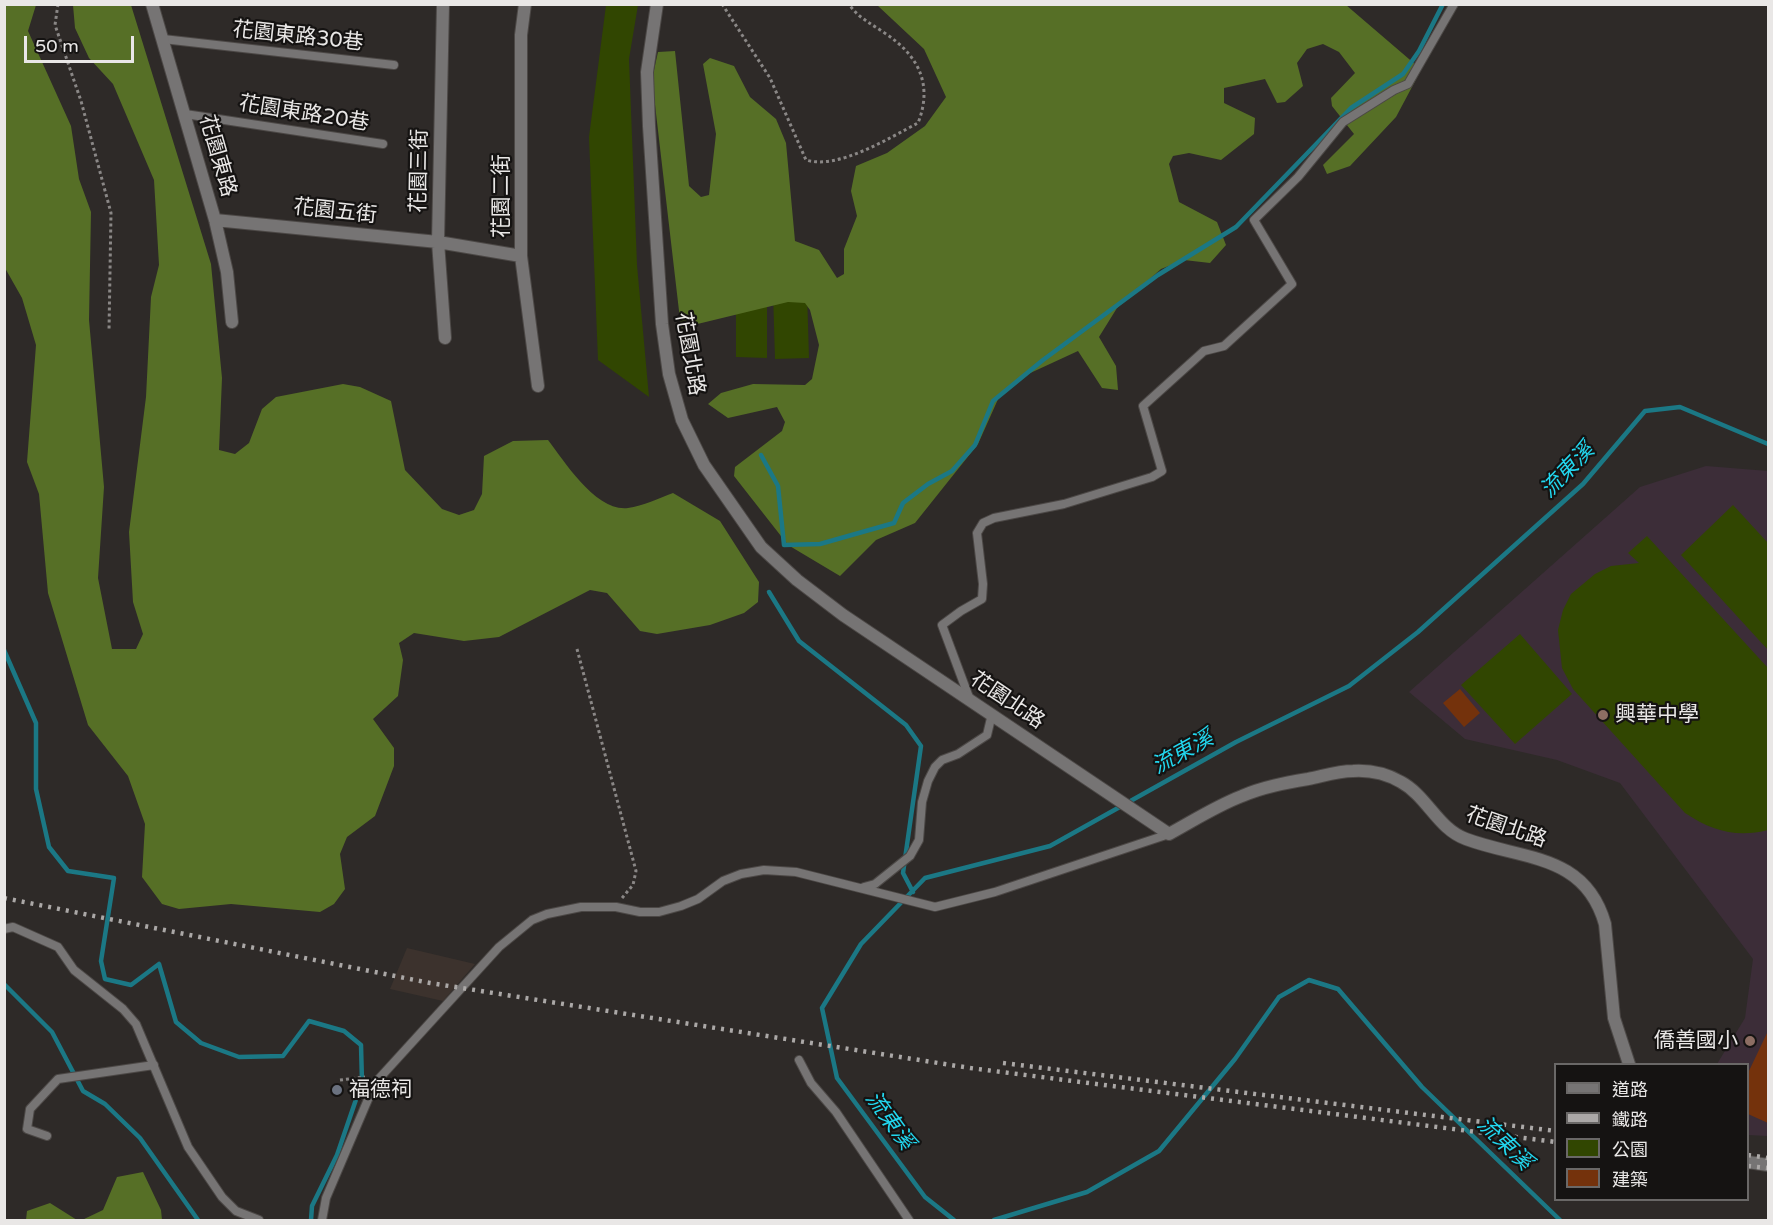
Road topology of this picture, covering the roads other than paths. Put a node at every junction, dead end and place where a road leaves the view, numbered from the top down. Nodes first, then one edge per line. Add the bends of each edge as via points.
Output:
1 (153, 4) edge
2 (443, 4) edge
3 (525, 4) edge
4 (657, 4) edge
5 (1454, 4) edge
6 (162, 39) junction
7 (394, 65) dead end
8 (184, 114) junction
9 (383, 144) dead end
10 (215, 220) junction
11 (438, 242) junction
12 (522, 256) junction
13 (232, 322) dead end
14 (445, 338) dead end
15 (538, 386) dead end
16 (970, 700) junction
17 (992, 714) junction
18 (1168, 833) junction
19 (865, 889) junction
20 (4, 929) edge
21 (799, 1060) dead end
22 (1628, 1063) edge
23 (154, 1065) junction
24 (47, 1136) dead end
25 (1749, 1162) edge
26 (1768, 1165) edge
27 (259, 1221) edge
28 (322, 1221) edge
29 (909, 1221) edge

1 - 6 street, 花園東路
2 - 11 street, 花園三街
3 - 12 street, 花園二街 via 521,35
4 - 16 street, 花園北路 via 647,72 649,126 662,324 669,374 682,420 704,465 761,547 843,615
5 - 16 lane via 1408,84 1342,122 1298,177 1254,220 1292,284 1224,346 1204,351 1143,406 1162,471 1064,504 983,523 977,533 982,599 942,625
6 - 7 lane, 花園東路30巷
6 - 8 street, 花園東路
8 - 9 lane, 花園東路20巷
8 - 10 street, 花園東路
10 - 11 street, 花園五街
10 - 13 street, 花園東路 via 227,272
11 - 12 street, 花園五街
11 - 14 street, 花園三街
12 - 15 street, 花園二街
16 - 17 street, 花園北路
17 - 18 street, 花園北路
17 - 19 lane via 987,735 935,766 922,802 919,840 909,856
18 - 19 lane via 953,904 935,907
18 - 22 street, 花園北路 via 1260,789 1353,771 1372,772 1405,783 1454,833 1560,867 1592,892 1605,924 1614,1018
19 - 28 lane via 796,872 764,870 723,881 698,899 670,909 640,912 581,907 532,920 499,947 375,1083 326,1198
20 - 23 lane via 13,927 58,947 74,970 136,1024
21 - 29 lane via 811,1083 836,1112
23 - 24 lane via 58,1079 30,1109 27,1129
23 - 27 lane via 188,1148 222,1197 236,1211
25 - 26 street

